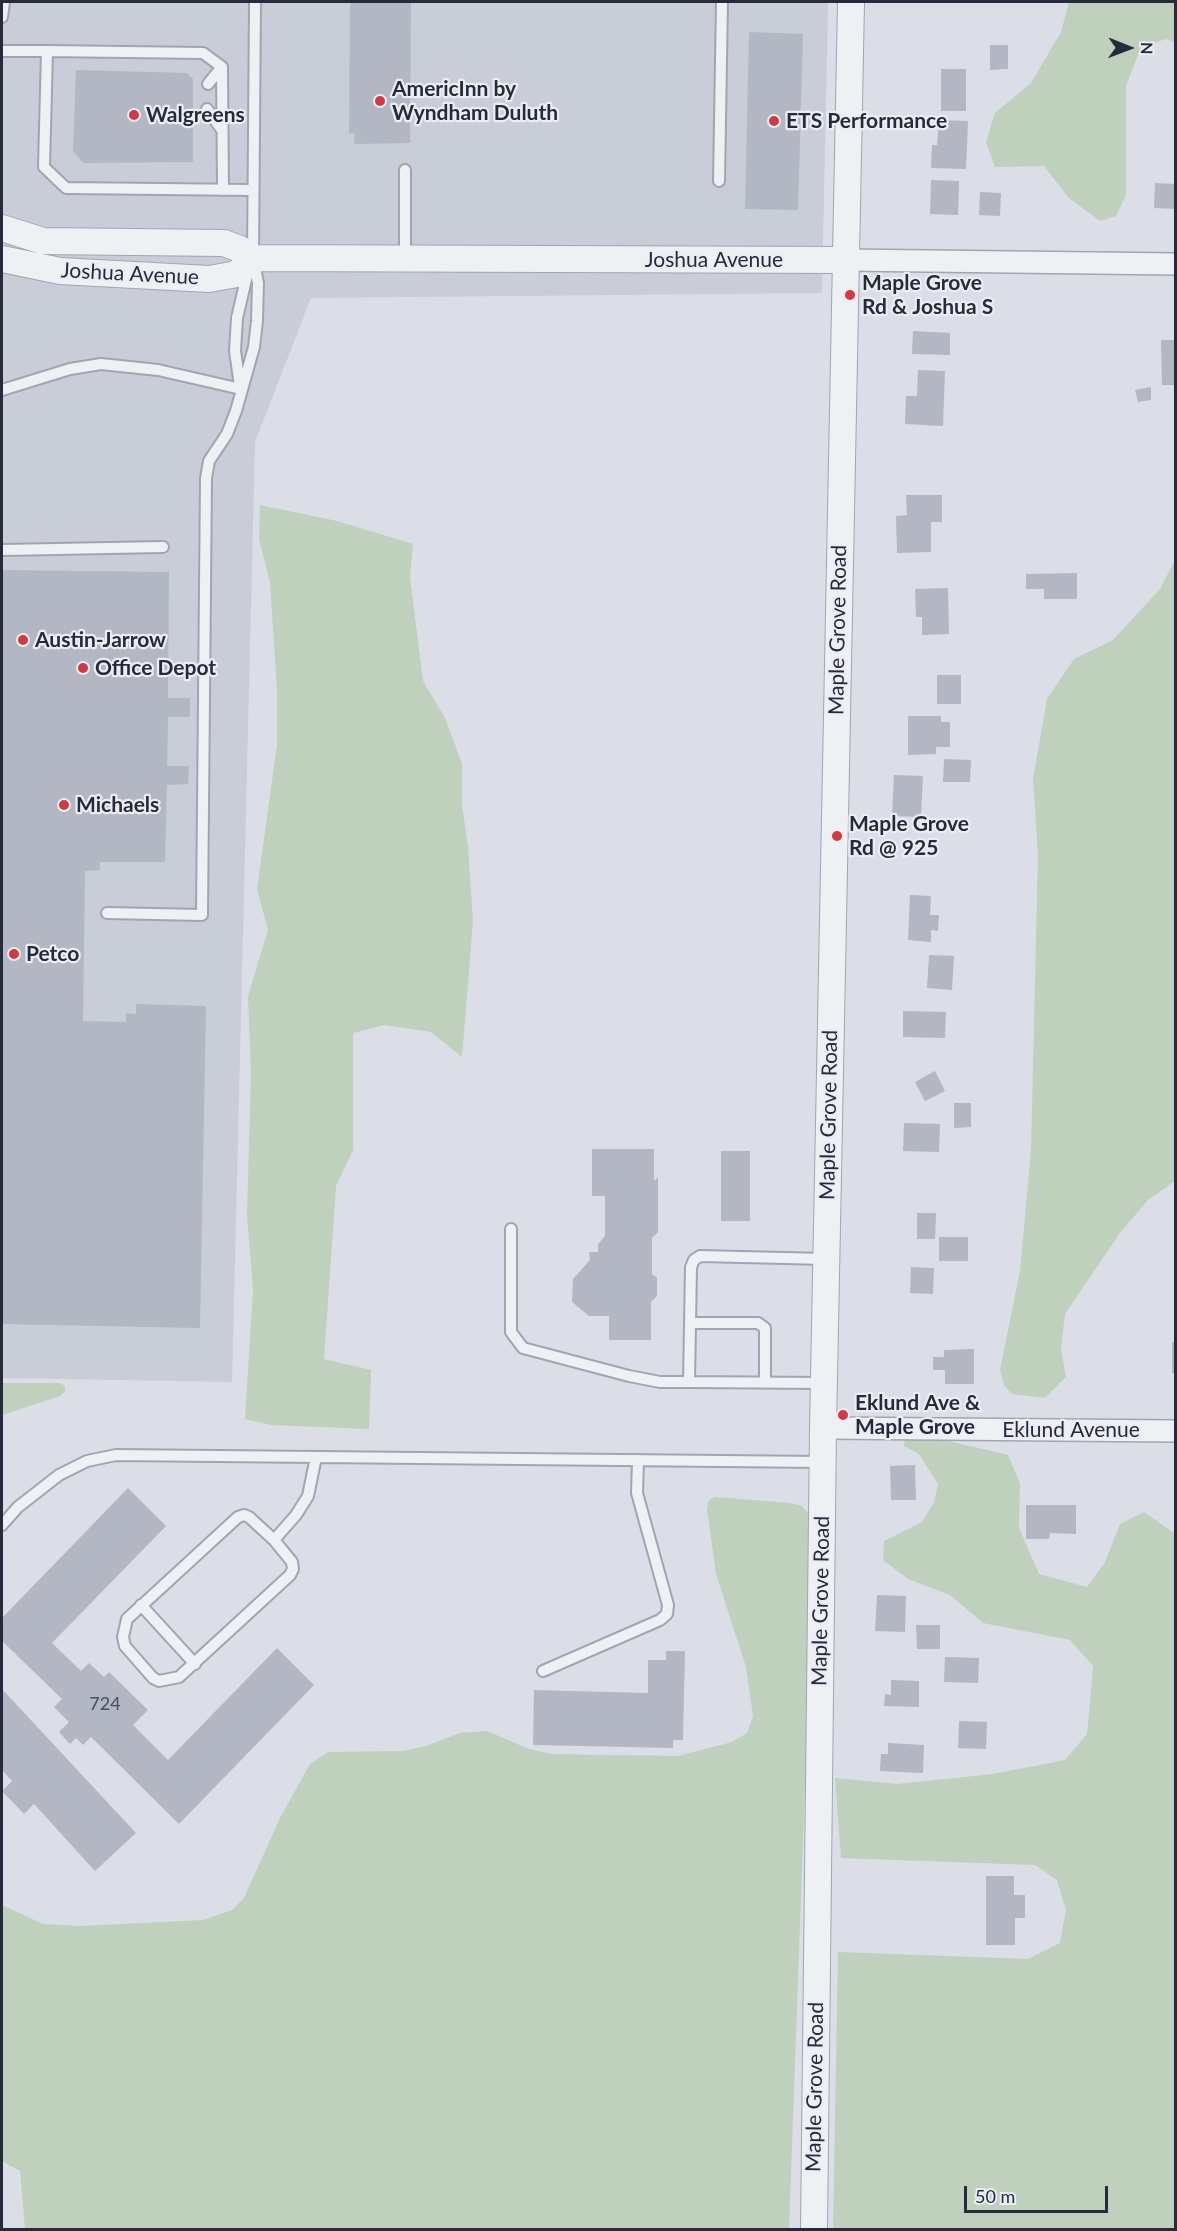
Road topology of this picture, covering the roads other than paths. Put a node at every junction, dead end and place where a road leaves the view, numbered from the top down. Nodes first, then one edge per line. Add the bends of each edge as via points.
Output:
1 (4, 2) edge
2 (255, 2) edge
3 (722, 2) edge
4 (851, 2) edge
5 (2, 17) edge
6 (2, 51) edge
7 (47, 51) junction
8 (222, 67) junction
9 (208, 84) dead end
10 (207, 109) dead end
11 (222, 130) junction
12 (405, 170) dead end
13 (719, 181) dead end
14 (224, 190) junction
15 (253, 190) junction
16 (2, 228) edge
17 (253, 258) junction
18 (2, 260) edge
19 (405, 260) junction
20 (846, 260) junction
21 (1176, 264) edge
22 (241, 389) junction
23 (2, 390) edge
24 (163, 547) dead end
25 (2, 550) edge
26 (107, 914) dead end
27 (511, 1229) dead end
28 (826, 1259) junction
29 (690, 1323) junction
30 (689, 1382) junction
31 (765, 1382) junction
32 (823, 1383) junction
33 (823, 1428) junction
34 (1176, 1431) edge
35 (316, 1457) junction
36 (638, 1460) junction
37 (822, 1462) junction
38 (2, 1525) edge
39 (274, 1540) junction
40 (141, 1605) junction
41 (195, 1664) junction
42 (543, 1671) dead end
43 (814, 2229) edge

1 - 5 lane
2 - 15 lane
3 - 13 lane
4 - 20 street, Maple Grove Road
6 - 7 lane
7 - 8 lane via 203,53
7 - 14 lane via 44,167 66,188
8 - 9 lane
8 - 11 lane
10 - 11 lane
11 - 14 lane
12 - 19 lane
14 - 15 lane
15 - 17 lane
16 - 17 street, Joshua Avenue via 43,241 224,243
17 - 18 street, Joshua Avenue via 237,274 209,279 60,271
17 - 19 street, Joshua Avenue
17 - 22 lane via 258,283 256,321 252,354
17 - 22 lane via 237,318 236,359
19 - 20 street, Joshua Avenue
20 - 21 street, Joshua Avenue
20 - 28 street, Maple Grove Road
22 - 23 lane via 158,370 100,364
22 - 26 lane via 232,423 209,461 206,478 202,915
24 - 25 lane
27 - 30 lane via 511,1332 523,1348 629,1376
28 - 29 lane via 700,1256 691,1267
28 - 32 street, Maple Grove Road
29 - 30 lane
29 - 31 lane via 758,1323 765,1328
30 - 31 lane
31 - 32 lane
32 - 33 street, Maple Grove Road
33 - 34 street, Eklund Avenue
33 - 37 street, Maple Grove Road
35 - 36 lane
35 - 38 lane via 116,1455 87,1461 59,1475
35 - 39 lane via 308,1496
36 - 37 lane
36 - 42 lane via 637,1493 668,1605 667,1614
37 - 43 street, Maple Grove Road
39 - 40 lane via 249,1517 238,1517
39 - 41 lane via 292,1562 290,1575
40 - 41 lane
40 - 41 lane via 127,1619 123,1636 129,1652 145,1670 153,1678 166,1681 179,1677

